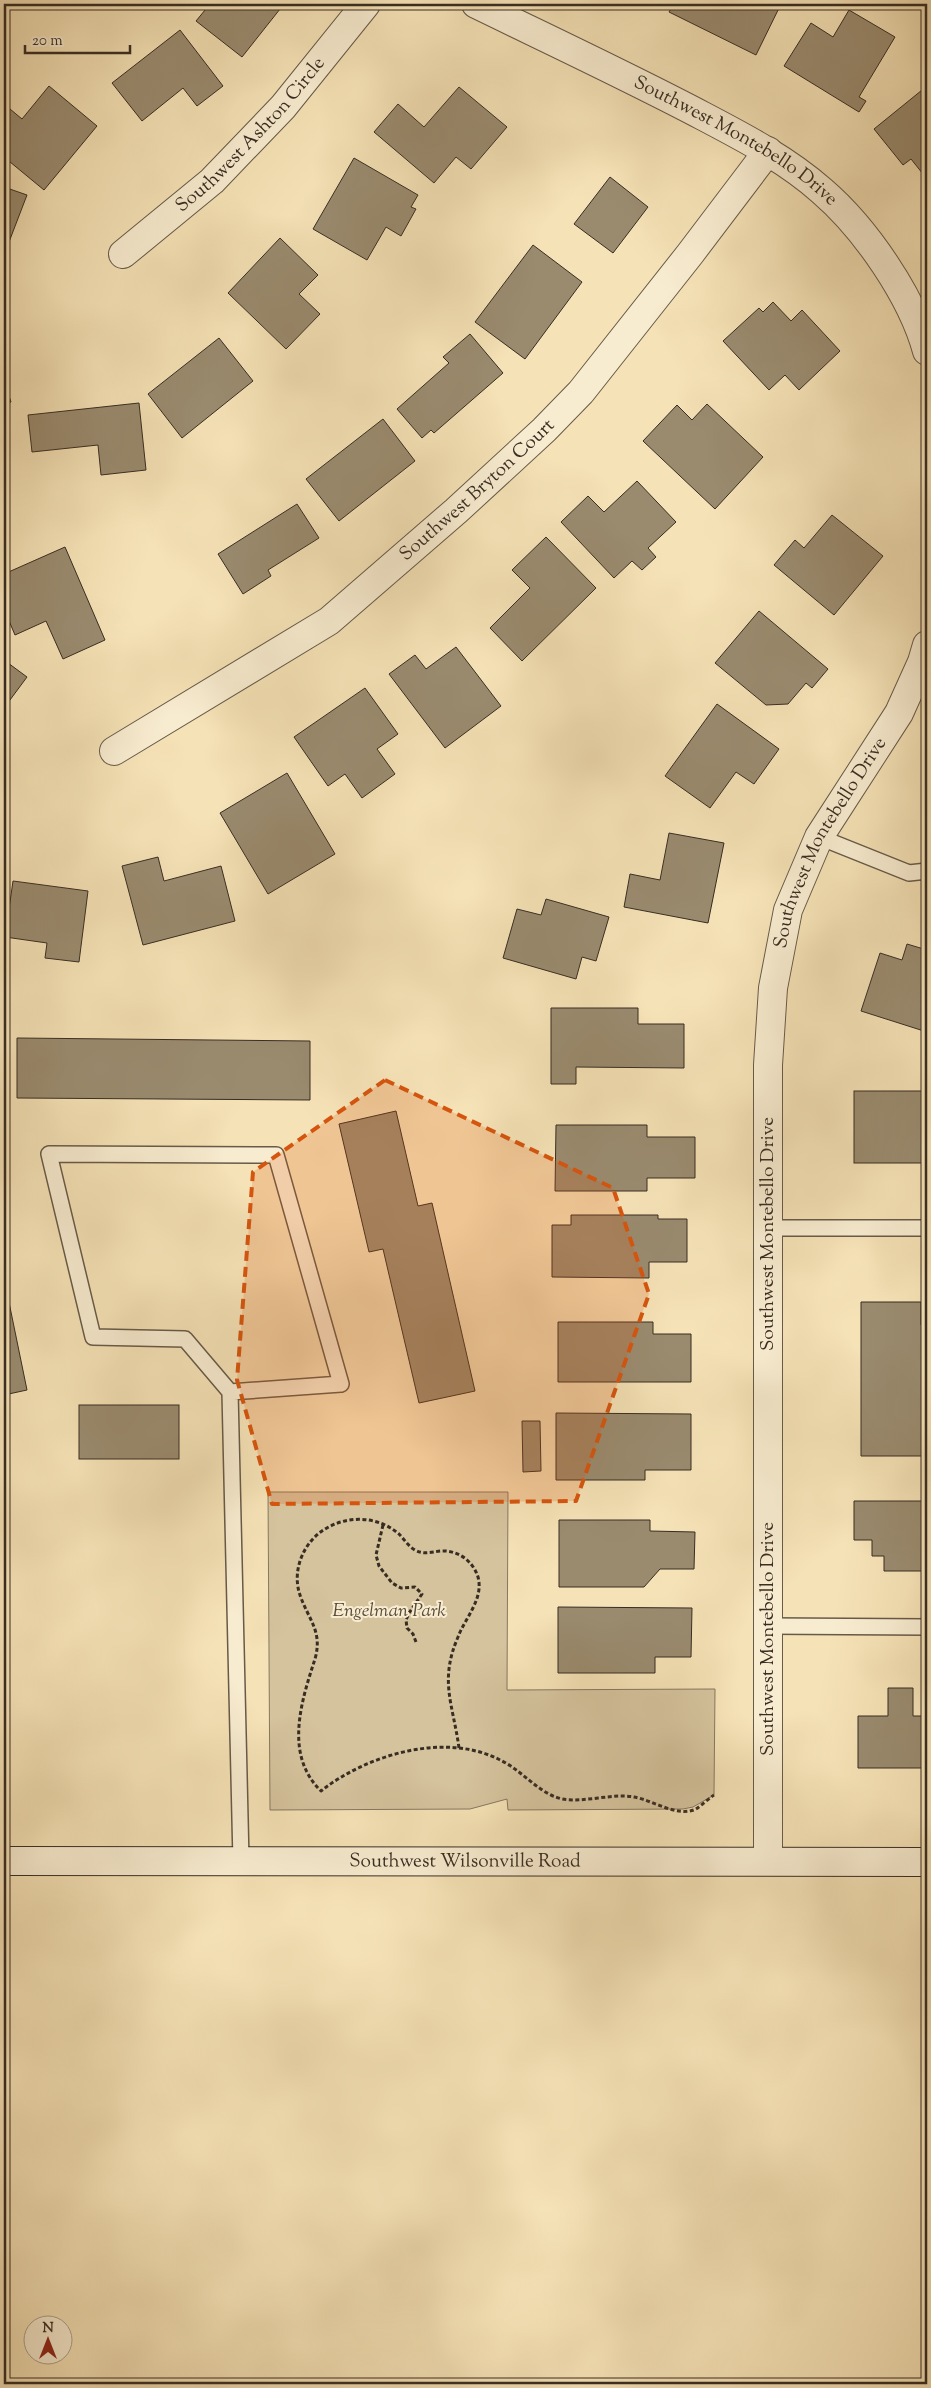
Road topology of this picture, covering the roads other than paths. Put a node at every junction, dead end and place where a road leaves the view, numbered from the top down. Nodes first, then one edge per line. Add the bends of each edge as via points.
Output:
1 (366, 4) edge
2 (476, 4) edge
3 (768, 151) junction
4 (123, 254) dead end
5 (927, 350) edge
6 (926, 657) edge
7 (114, 751) dead end
8 (819, 837) junction
9 (927, 871) edge
10 (768, 1228) junction
11 (927, 1228) edge
12 (230, 1392) junction
13 (768, 1626) junction
14 (927, 1627) edge
15 (4, 1861) edge
16 (241, 1861) junction
17 (768, 1861) junction
18 (927, 1862) edge

1 - 4 street, Southwest Ashton Circle via 283,107 212,181
2 - 3 street, Southwest Montebello Drive
3 - 5 street, Southwest Montebello Drive via 822,191 865,236 885,264 921,329
3 - 7 street, Southwest Bryton Court via 581,392 456,511 329,621
6 - 8 street, Southwest Montebello Drive via 899,713
8 - 9 lane via 909,873
8 - 10 street, Southwest Montebello Drive via 788,910 773,988 768,1065
10 - 11 lane
10 - 13 street, Southwest Montebello Drive
12 - 12 lane via 341,1384 276,1155 49,1154 93,1337 185,1339
12 - 16 lane
13 - 14 lane
13 - 17 street, Southwest Montebello Drive
15 - 16 street, Southwest Wilsonville Road
16 - 17 street, Southwest Wilsonville Road
17 - 18 street, Southwest Wilsonville Road

